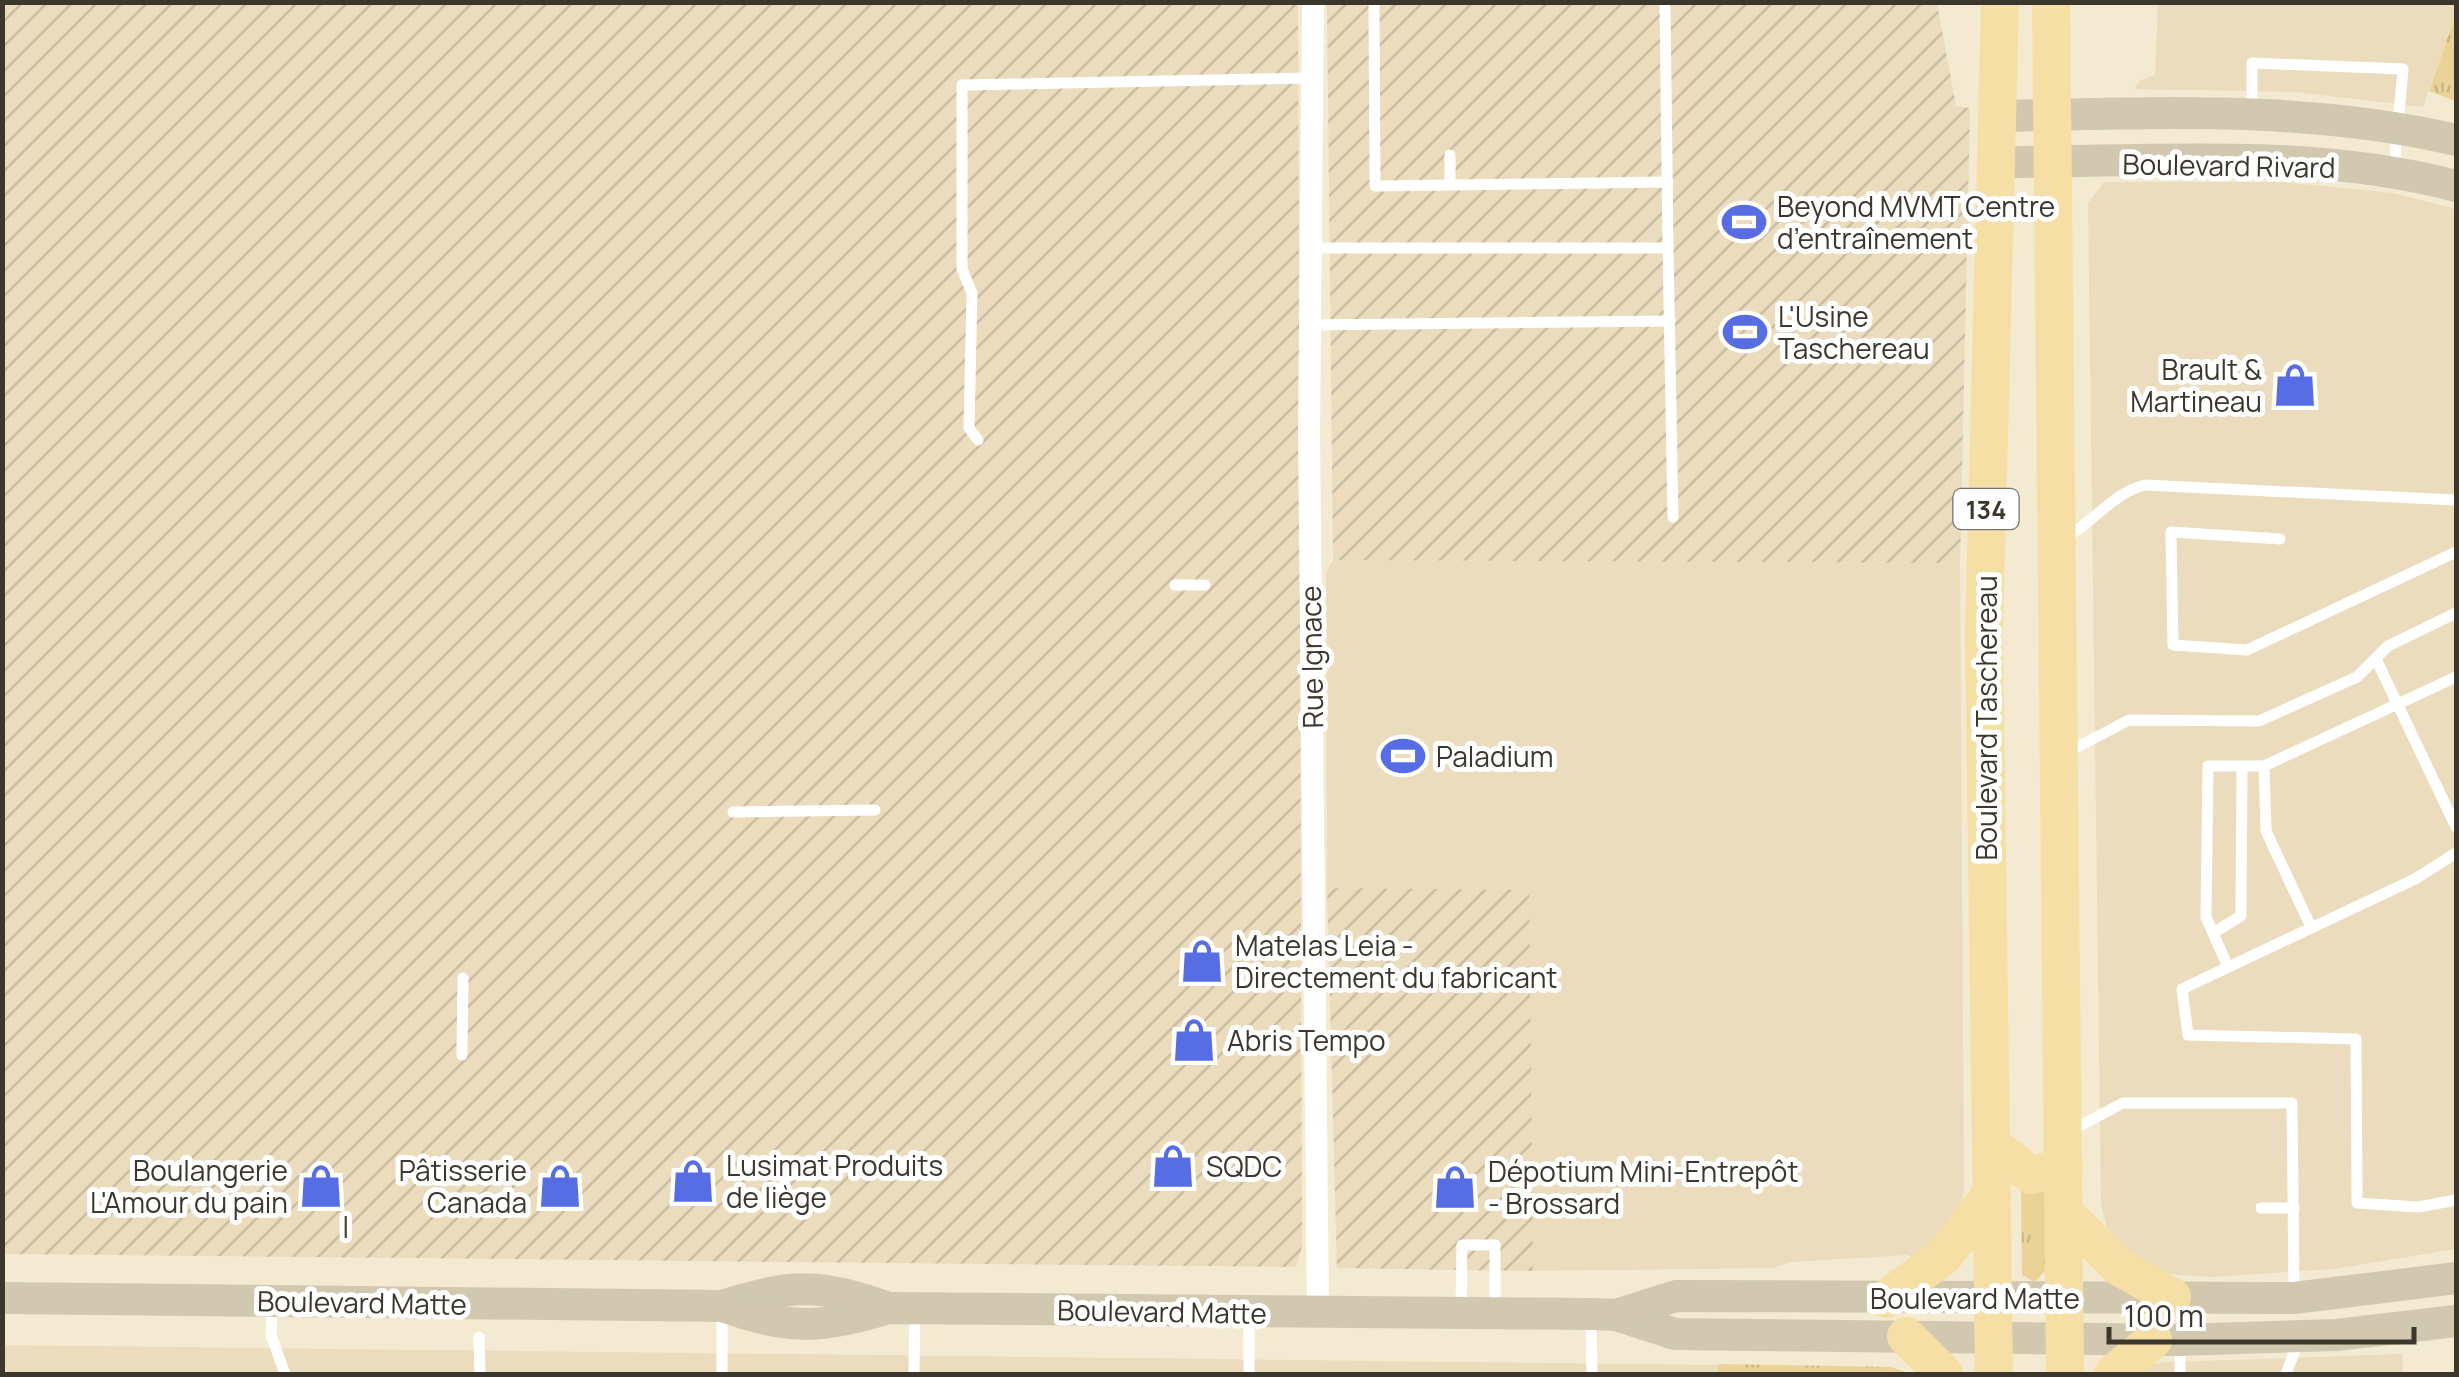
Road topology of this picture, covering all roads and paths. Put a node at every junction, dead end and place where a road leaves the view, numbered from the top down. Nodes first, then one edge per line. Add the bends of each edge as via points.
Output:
1 (1313, 2) edge
2 (1374, 2) edge
3 (2000, 2) edge
4 (2051, 2) edge
5 (1665, 6) dead end
6 (1313, 78) junction
7 (2252, 113) junction
8 (2052, 115) junction
9 (2000, 116) junction
10 (2400, 128) junction
11 (2456, 140) edge
12 (1450, 155) dead end
13 (1999, 162) junction
14 (2053, 162) junction
15 (2393, 172) junction
16 (1668, 182) junction
17 (1450, 185) junction
18 (2456, 186) edge
19 (1311, 248) junction
20 (1668, 248) junction
21 (1670, 321) junction
22 (1310, 325) junction
23 (978, 440) dead end
24 (2456, 500) edge
25 (1673, 517) dead end
26 (2280, 539) dead end
27 (2059, 541) junction
28 (2456, 552) edge
29 (1205, 585) dead end
30 (1174, 586) dead end
31 (2456, 613) edge
32 (2376, 658) junction
33 (2456, 678) edge
34 (2398, 704) junction
35 (2060, 757) junction
36 (2242, 766) junction
37 (2264, 766) junction
38 (875, 810) dead end
39 (732, 812) dead end
40 (2456, 827) edge
41 (2456, 853) edge
42 (2311, 928) junction
43 (2213, 933) junction
44 (2228, 967) junction
45 (464, 978) dead end
46 (462, 1056) dead end
47 (1992, 1144) junction
48 (2064, 1151) junction
49 (1992, 1194) junction
50 (2456, 1200) edge
51 (2261, 1208) dead end
52 (2294, 1208) junction
53 (2065, 1213) junction
54 (2456, 1278) edge
55 (2172, 1297) junction
56 (2, 1298) edge
57 (1886, 1298) junction
58 (2294, 1298) junction
59 (2064, 1299) junction
60 (272, 1301) junction
61 (722, 1306) junction
62 (902, 1308) junction
63 (1249, 1312) junction
64 (1318, 1312) junction
65 (1461, 1314) junction
66 (1495, 1314) junction
67 (1604, 1314) junction
68 (1994, 1318) junction
69 (2456, 1321) edge
70 (1906, 1336) junction
71 (479, 1337) dead end
72 (2064, 1337) junction
73 (2298, 1337) junction
74 (2166, 1340) junction
75 (285, 1374) edge
76 (480, 1374) edge
77 (722, 1374) edge
78 (914, 1374) edge
79 (1249, 1374) edge
80 (1592, 1374) edge
81 (1944, 1374) edge
82 (1994, 1374) edge
83 (2065, 1374) edge
84 (2112, 1374) edge
85 (2180, 1374) edge
86 (2286, 1374) edge

1 - 6 street, Rue Ignace
2 - 17 lane via 1376,186
3 - 9 main road, Boulevard Taschereau / 134
4 - 8 main road, 134
5 - 16 lane
6 - 19 street, Rue Ignace
6 - 23 lane via 962,85 962,269 972,293 969,432
7 - 8 main road, Boulevard Rivard
7 - 10 main road, Boulevard Rivard
7 - 10 lane via 2252,63 2403,68
8 - 9 main road, Boulevard Rivard
8 - 14 main road, 134
9 - 13 main road, Boulevard Taschereau / 134
10 - 11 main road, Boulevard Rivard
10 - 15 lane
12 - 17 lane
13 - 14 main road, Boulevard Rivard
13 - 47 main road, Boulevard Taschereau / 134 via 1984,634
14 - 15 main road, Boulevard Rivard via 2277,162
14 - 27 main road, 134
15 - 18 main road, Boulevard Rivard
16 - 17 lane
16 - 20 lane
19 - 20 lane
19 - 22 street, Rue Ignace
20 - 21 lane
21 - 22 lane
21 - 25 lane
22 - 64 street, Rue Ignace
24 - 27 lane via 2134,488
26 - 28 lane via 2172,532 2172,645 2247,650
27 - 35 main road, 134
29 - 30 lane
31 - 32 lane
32 - 34 lane
32 - 35 lane via 2358,676 2259,721 2120,722
33 - 34 lane
34 - 37 lane
34 - 40 lane
35 - 48 main road, 134
36 - 37 lane
36 - 43 lane via 2242,916
36 - 43 lane via 2208,766 2206,917
37 - 42 lane via 2266,831
38 - 39 lane
41 - 42 lane
42 - 44 lane
43 - 44 lane
44 - 50 lane via 2182,989 2188,1035 2356,1038 2357,1203 2418,1207
45 - 46 lane
47 - 48 main road via 2031,1175
47 - 49 main road, Boulevard Taschereau / 134
48 - 52 lane via 2123,1103 2292,1104
48 - 53 main road, 134
49 - 57 main road via 1944,1256
49 - 68 main road, Boulevard Taschereau / 134
51 - 52 lane
52 - 58 lane
53 - 55 main road via 2125,1273
53 - 59 main road, 134
54 - 58 main road, Boulevard Matte
55 - 58 main road, Boulevard Matte
55 - 59 main road, Boulevard Matte
56 - 60 main road, Boulevard Matte
57 - 67 main road, Boulevard Matte via 1676,1296
57 - 68 main road, Boulevard Matte
59 - 68 main road, Boulevard Matte
59 - 72 main road, 134
60 - 61 main road, Boulevard Matte
60 - 75 lane via 271,1336
61 - 62 main road, Boulevard Matte via 773,1324 833,1325
61 - 77 lane
62 - 63 main road, Boulevard Matte
62 - 78 lane
63 - 64 main road, Boulevard Matte
63 - 79 lane
64 - 65 main road, Boulevard Matte
65 - 66 main road, Boulevard Matte
65 - 66 lane via 1462,1245 1494,1245
66 - 67 main road, Boulevard Matte
67 - 70 main road, Boulevard Matte via 1675,1334
67 - 80 lane
68 - 70 main road, Boulevard Matte
68 - 72 main road, Boulevard Matte
68 - 82 main road, Boulevard Taschereau / 134
69 - 73 main road, Boulevard Matte
70 - 81 main road
71 - 76 lane
72 - 74 main road, Boulevard Matte
72 - 83 main road, 134
73 - 74 main road, Boulevard Matte
73 - 86 lane
74 - 84 main road
74 - 85 lane

